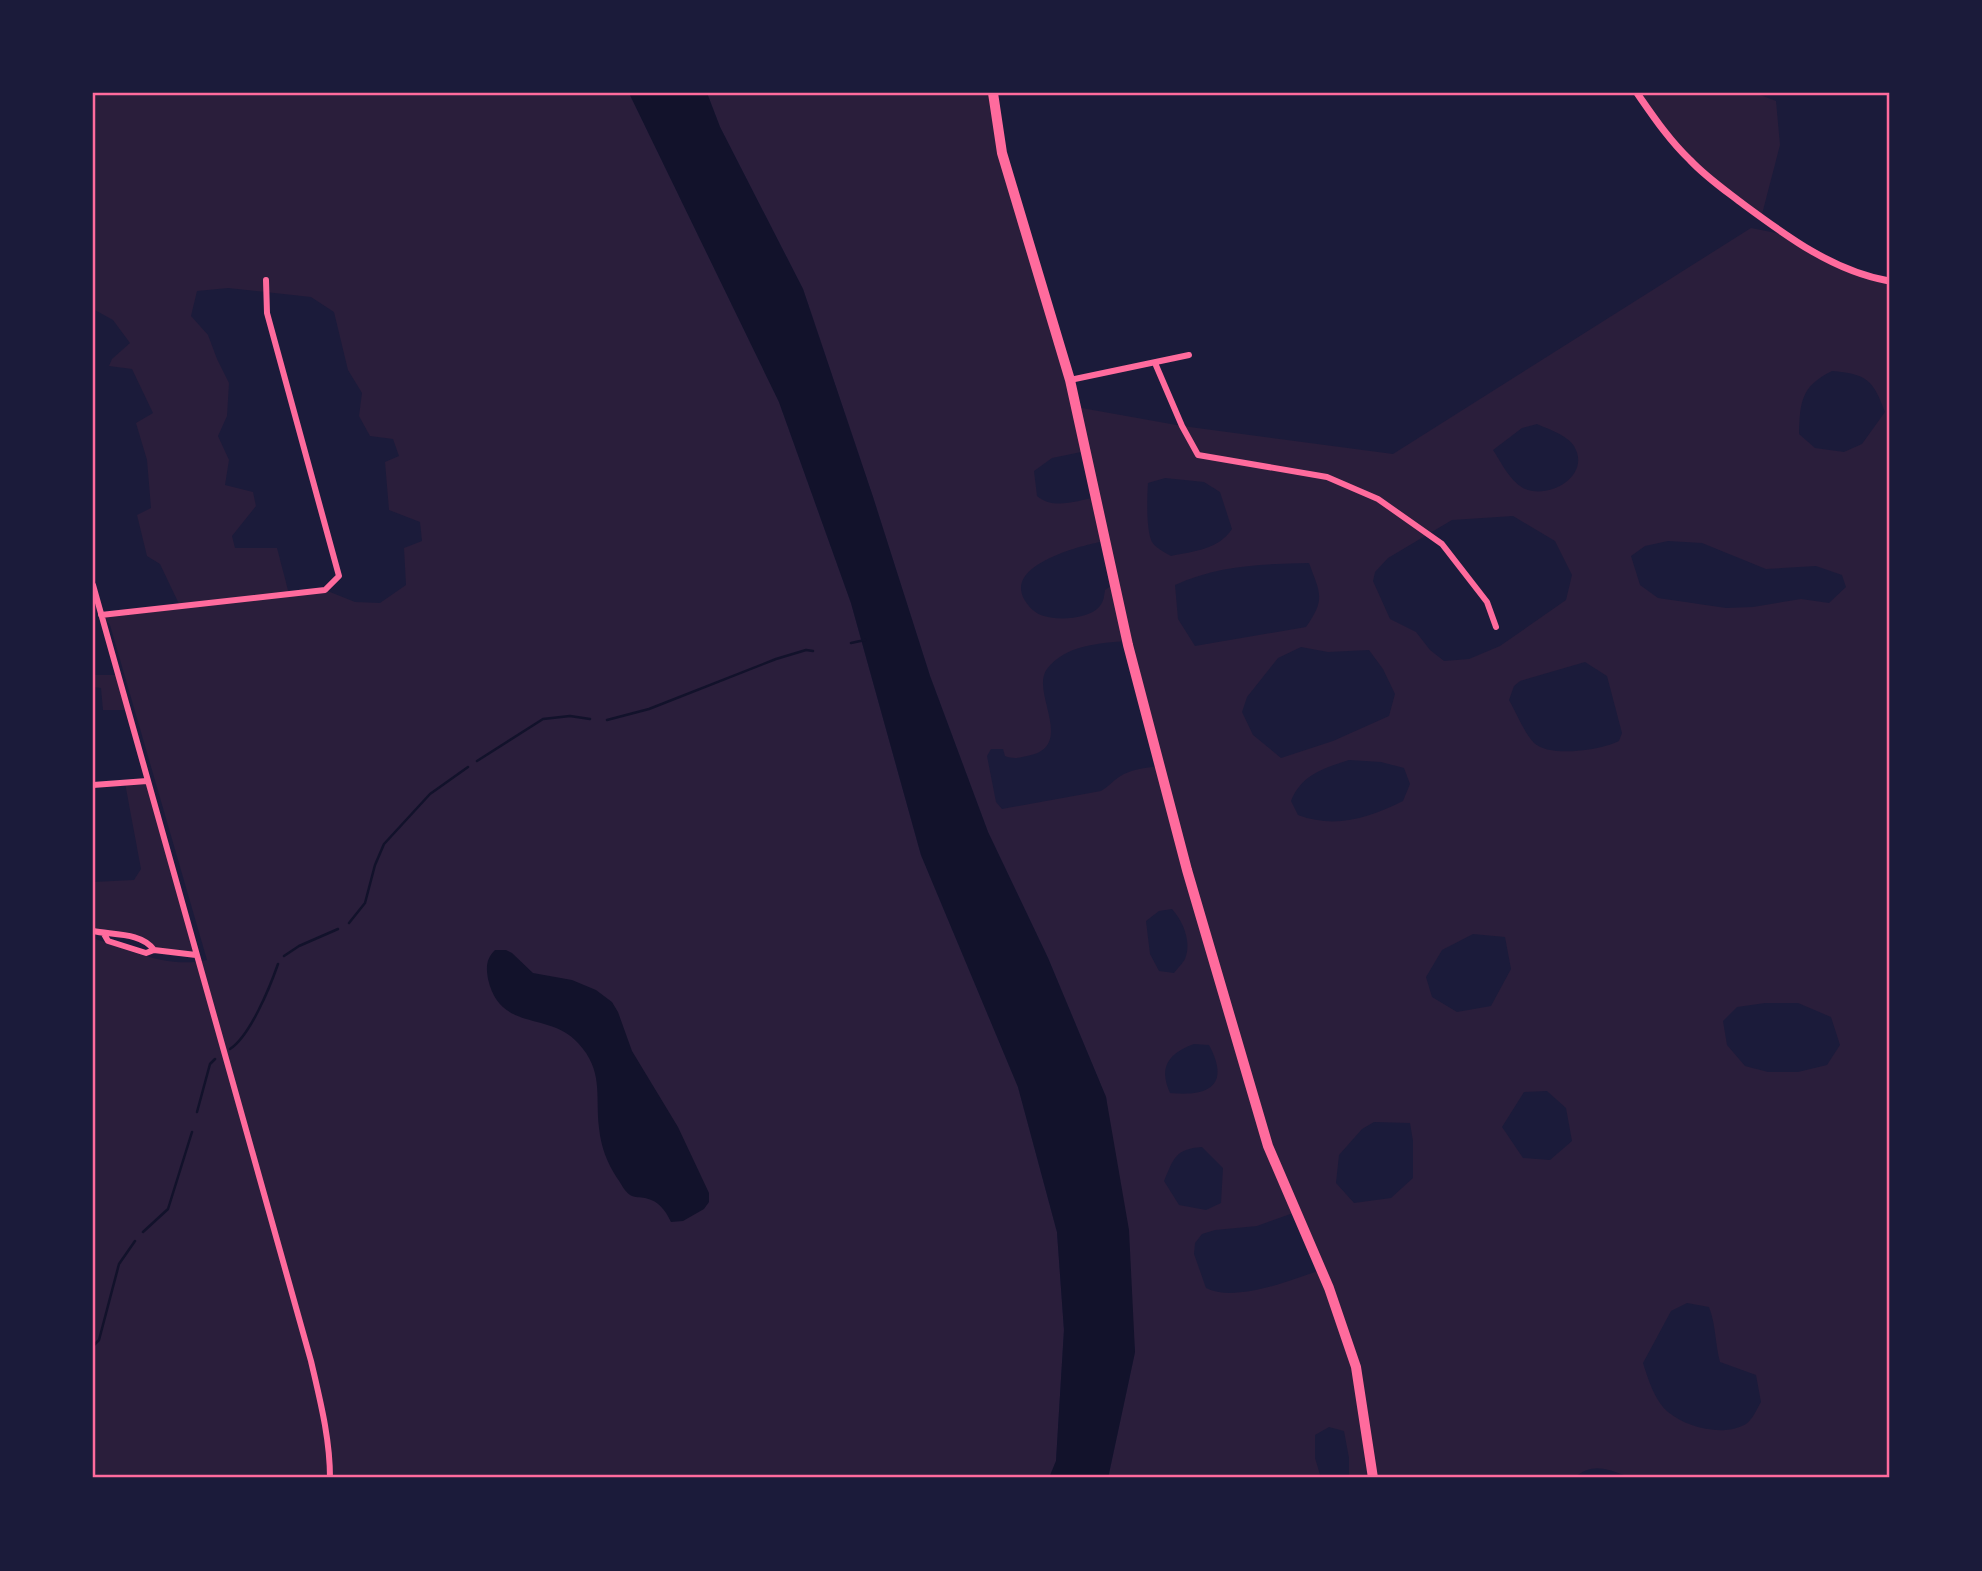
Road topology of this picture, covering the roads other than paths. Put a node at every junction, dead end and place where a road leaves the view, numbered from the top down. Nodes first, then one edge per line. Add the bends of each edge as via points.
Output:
1 (993, 93) edge
2 (1637, 93) edge
3 (266, 280) dead end
4 (1889, 281) edge
5 (1189, 355) dead end
6 (1155, 363) junction
7 (1070, 380) junction
8 (93, 585) edge
9 (101, 615) junction
10 (1496, 627) dead end
11 (147, 781) junction
12 (93, 785) edge
13 (93, 931) edge
14 (196, 955) junction
15 (330, 1478) edge
16 (1374, 1478) edge

1 - 7 highway via 1002,153
2 - 4 street via 1690,161 1740,201 1831,263
3 - 9 street via 267,313 339,576 325,590
5 - 6 street
6 - 7 street
6 - 10 street via 1198,455 1327,477 1378,499 1442,544 1487,602
7 - 16 highway via 1128,645 1187,870 1268,1146 1329,1287 1356,1367
8 - 9 street
9 - 11 street
11 - 12 street
11 - 14 street
13 - 14 street via 146,953
14 - 15 street via 311,1361 326,1430

